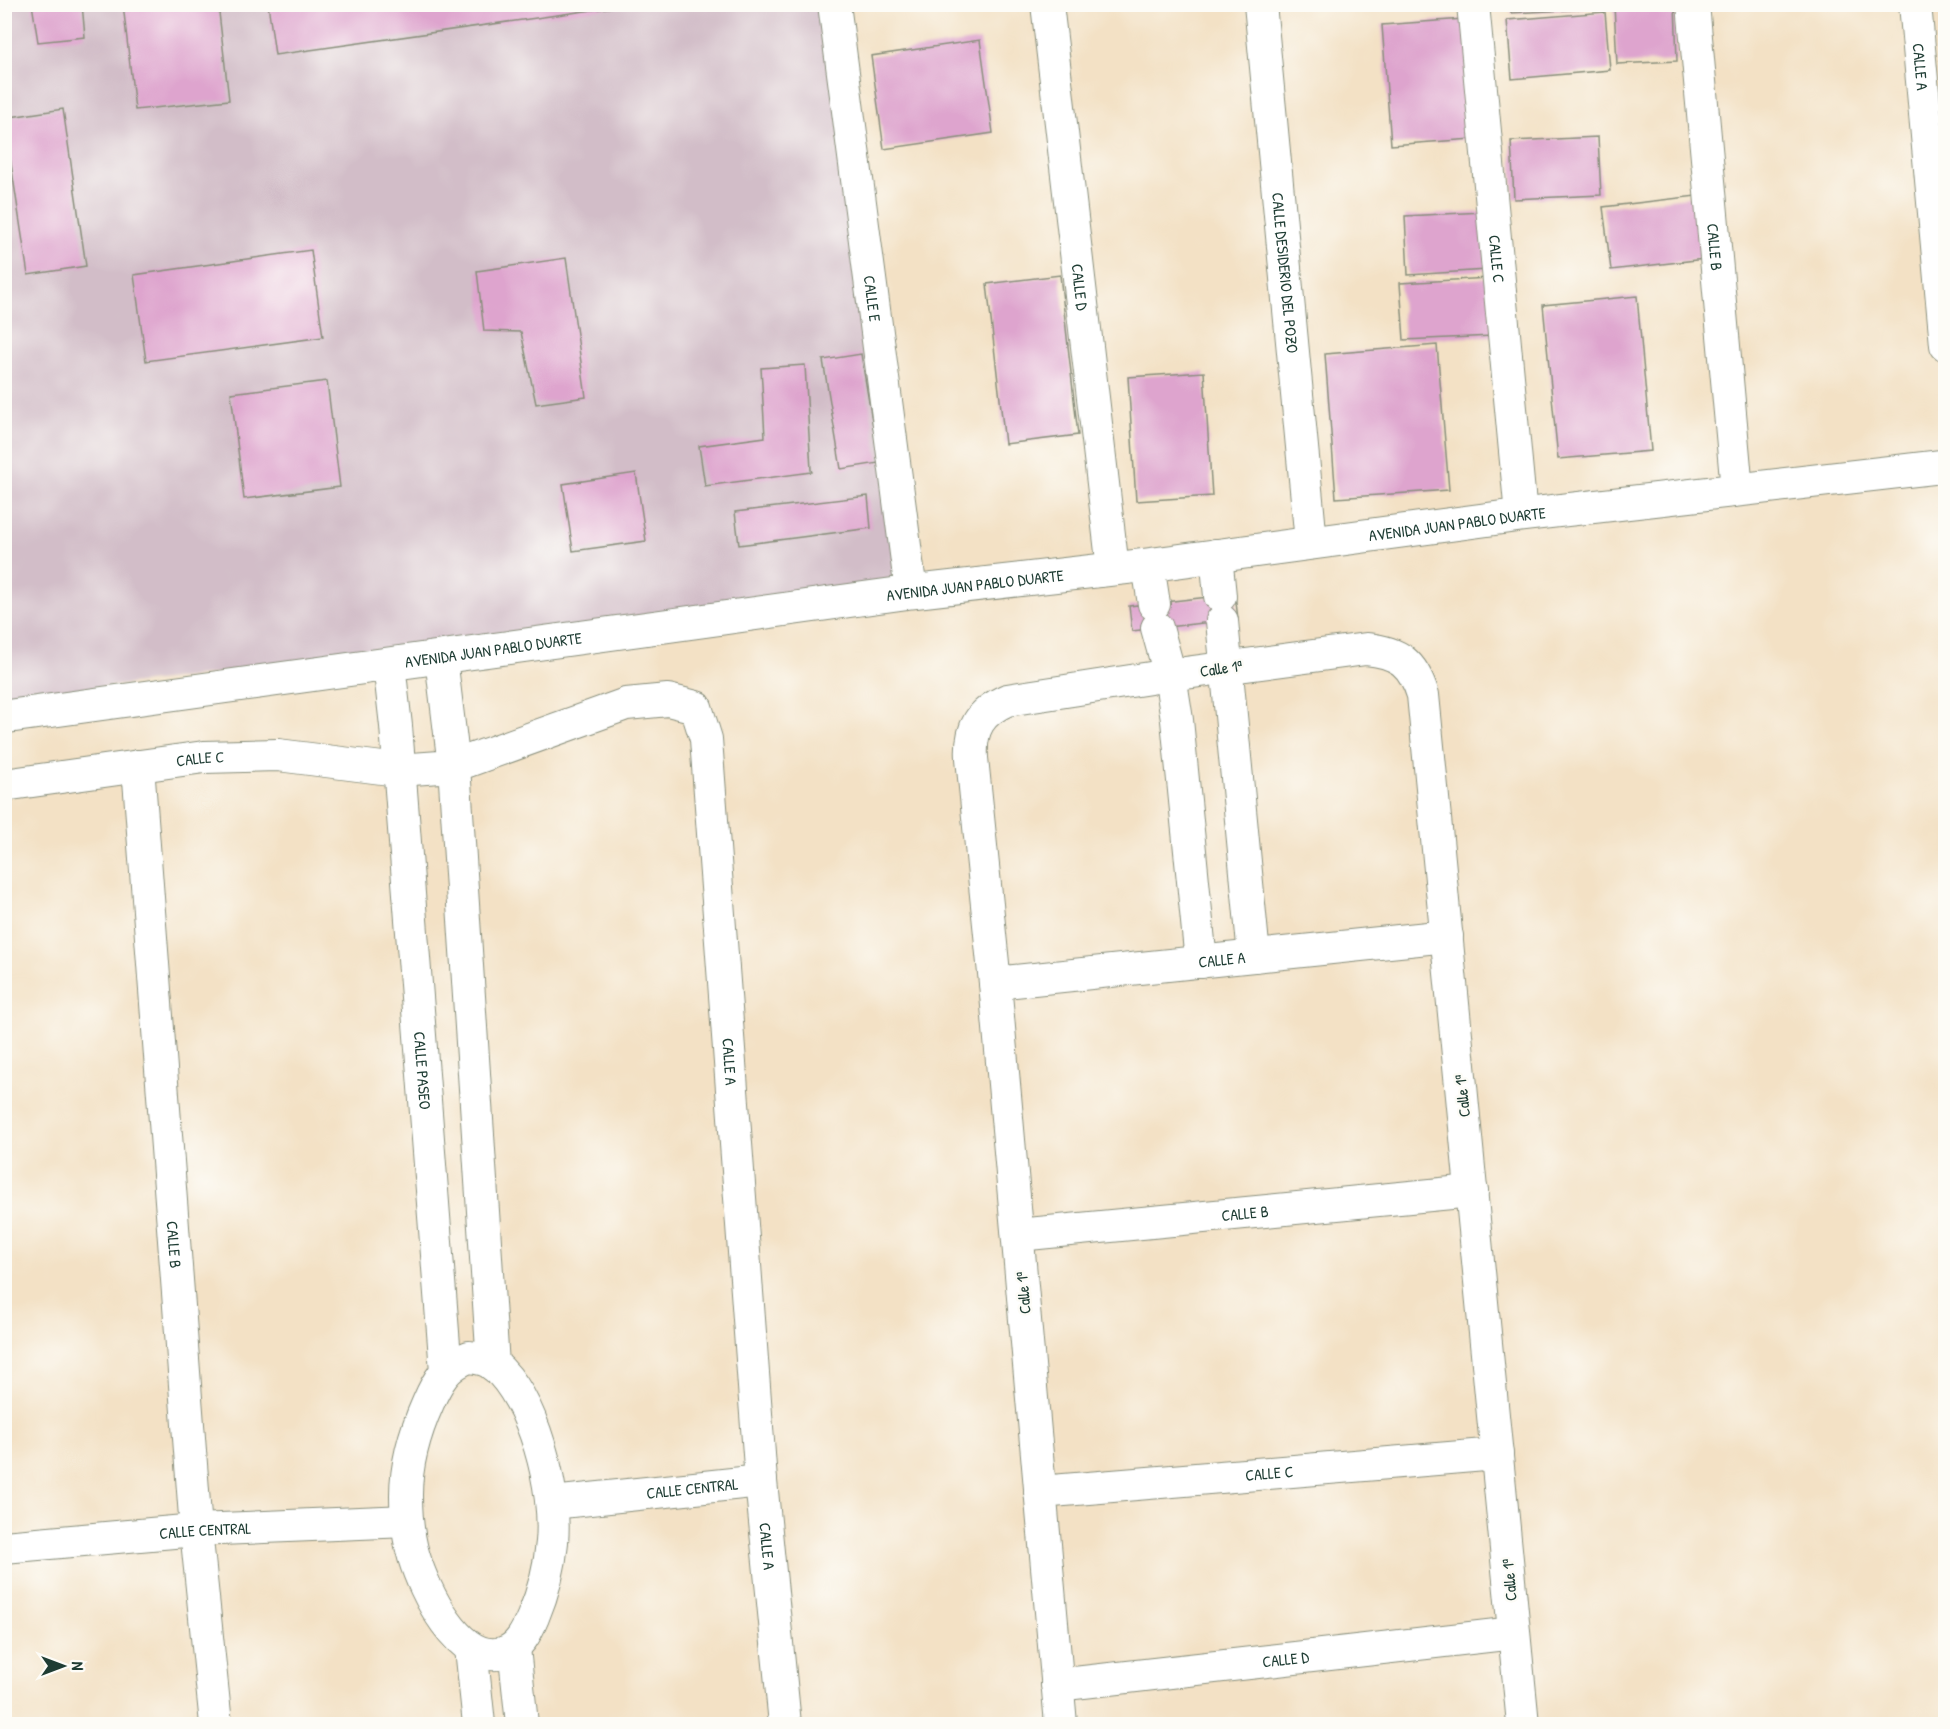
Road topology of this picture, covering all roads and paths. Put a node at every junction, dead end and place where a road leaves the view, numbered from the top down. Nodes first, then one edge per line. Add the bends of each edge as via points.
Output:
1 (834, 4) edge
2 (1047, 4) edge
3 (1260, 4) edge
4 (1473, 4) edge
5 (1693, 4) edge
6 (1915, 4) edge
7 (1946, 345) edge
8 (1946, 466) edge
9 (1737, 490) junction
10 (1521, 515) junction
11 (1311, 542) junction
12 (1216, 555) junction
13 (1149, 565) junction
14 (1113, 569) junction
15 (911, 592) junction
16 (441, 658) junction
17 (389, 664) junction
18 (1226, 667) junction
19 (1170, 675) junction
20 (4, 717) edge
21 (138, 765) junction
22 (454, 766) junction
23 (398, 770) junction
24 (4, 784) edge
25 (1447, 936) junction
26 (1254, 956) junction
27 (1202, 962) junction
28 (995, 983) junction
29 (1472, 1191) junction
30 (1018, 1235) junction
31 (493, 1365) junction
32 (446, 1371) junction
33 (1497, 1454) junction
34 (761, 1481) junction
35 (1040, 1492) junction
36 (552, 1503) junction
37 (407, 1521) junction
38 (196, 1530) junction
39 (4, 1547) edge
40 (1514, 1633) junction
41 (471, 1648) junction
42 (514, 1648) junction
43 (1057, 1685) junction
44 (216, 1725) edge
45 (479, 1725) edge
46 (522, 1725) edge
47 (785, 1725) edge
48 (1061, 1725) edge
49 (1523, 1725) edge

1 - 15 street, CALLE E
2 - 14 street, CALLE D
3 - 11 street, CALLE DESIDERIO DEL POZO
4 - 10 street, CALLE C
5 - 9 street, CALLE B
6 - 7 street, CALLE A
8 - 9 street, AVENIDA JUAN PABLO DUARTE
9 - 10 street, AVENIDA JUAN PABLO DUARTE
10 - 11 street, AVENIDA JUAN PABLO DUARTE
11 - 12 street, AVENIDA JUAN PABLO DUARTE
12 - 13 street, AVENIDA JUAN PABLO DUARTE
12 - 18 street
13 - 14 street, AVENIDA JUAN PABLO DUARTE
13 - 19 street via 1155,616
14 - 15 street, AVENIDA JUAN PABLO DUARTE
15 - 16 street, AVENIDA JUAN PABLO DUARTE
16 - 17 street, AVENIDA JUAN PABLO DUARTE
16 - 22 street
17 - 20 street, AVENIDA JUAN PABLO DUARTE
17 - 23 street, CALLE PASEO
18 - 19 street, Calle 1ª
18 - 25 street, Calle 1ª via 1366,649 1382,650 1409,666 1423,695
18 - 26 street
19 - 27 street
19 - 28 street, Calle 1ª via 1007,700 982,716 971,743
21 - 23 street, CALLE C via 204,756 278,755
21 - 24 street, CALLE C
21 - 38 street, CALLE B
22 - 23 street, CALLE A
22 - 31 street
22 - 34 street, CALLE A via 626,704 668,700 696,706 706,739
23 - 32 street, CALLE PASEO
25 - 26 street, CALLE A
25 - 29 street, Calle 1ª
26 - 27 street, CALLE A
27 - 28 street, CALLE A
28 - 30 street, Calle 1ª
29 - 30 street, CALLE B
29 - 33 street, Calle 1ª
30 - 35 street, Calle 1ª
31 - 32 street via 469,1357
31 - 36 street via 518,1396 537,1439
32 - 37 street via 412,1444 407,1470
33 - 35 street, CALLE C
33 - 40 street, Calle 1ª
34 - 36 street, CALLE CENTRAL
34 - 47 street, CALLE A
35 - 43 street, Calle 1ª
36 - 42 street via 547,1575 527,1631
37 - 38 street, CALLE CENTRAL
37 - 41 street via 414,1557 436,1608 456,1636
38 - 39 street, CALLE CENTRAL
38 - 44 street, CALLE B
40 - 43 street, CALLE D
40 - 49 street, Calle 1ª
41 - 42 street via 493,1654
41 - 45 street
42 - 46 street
43 - 48 street, Calle 1ª

